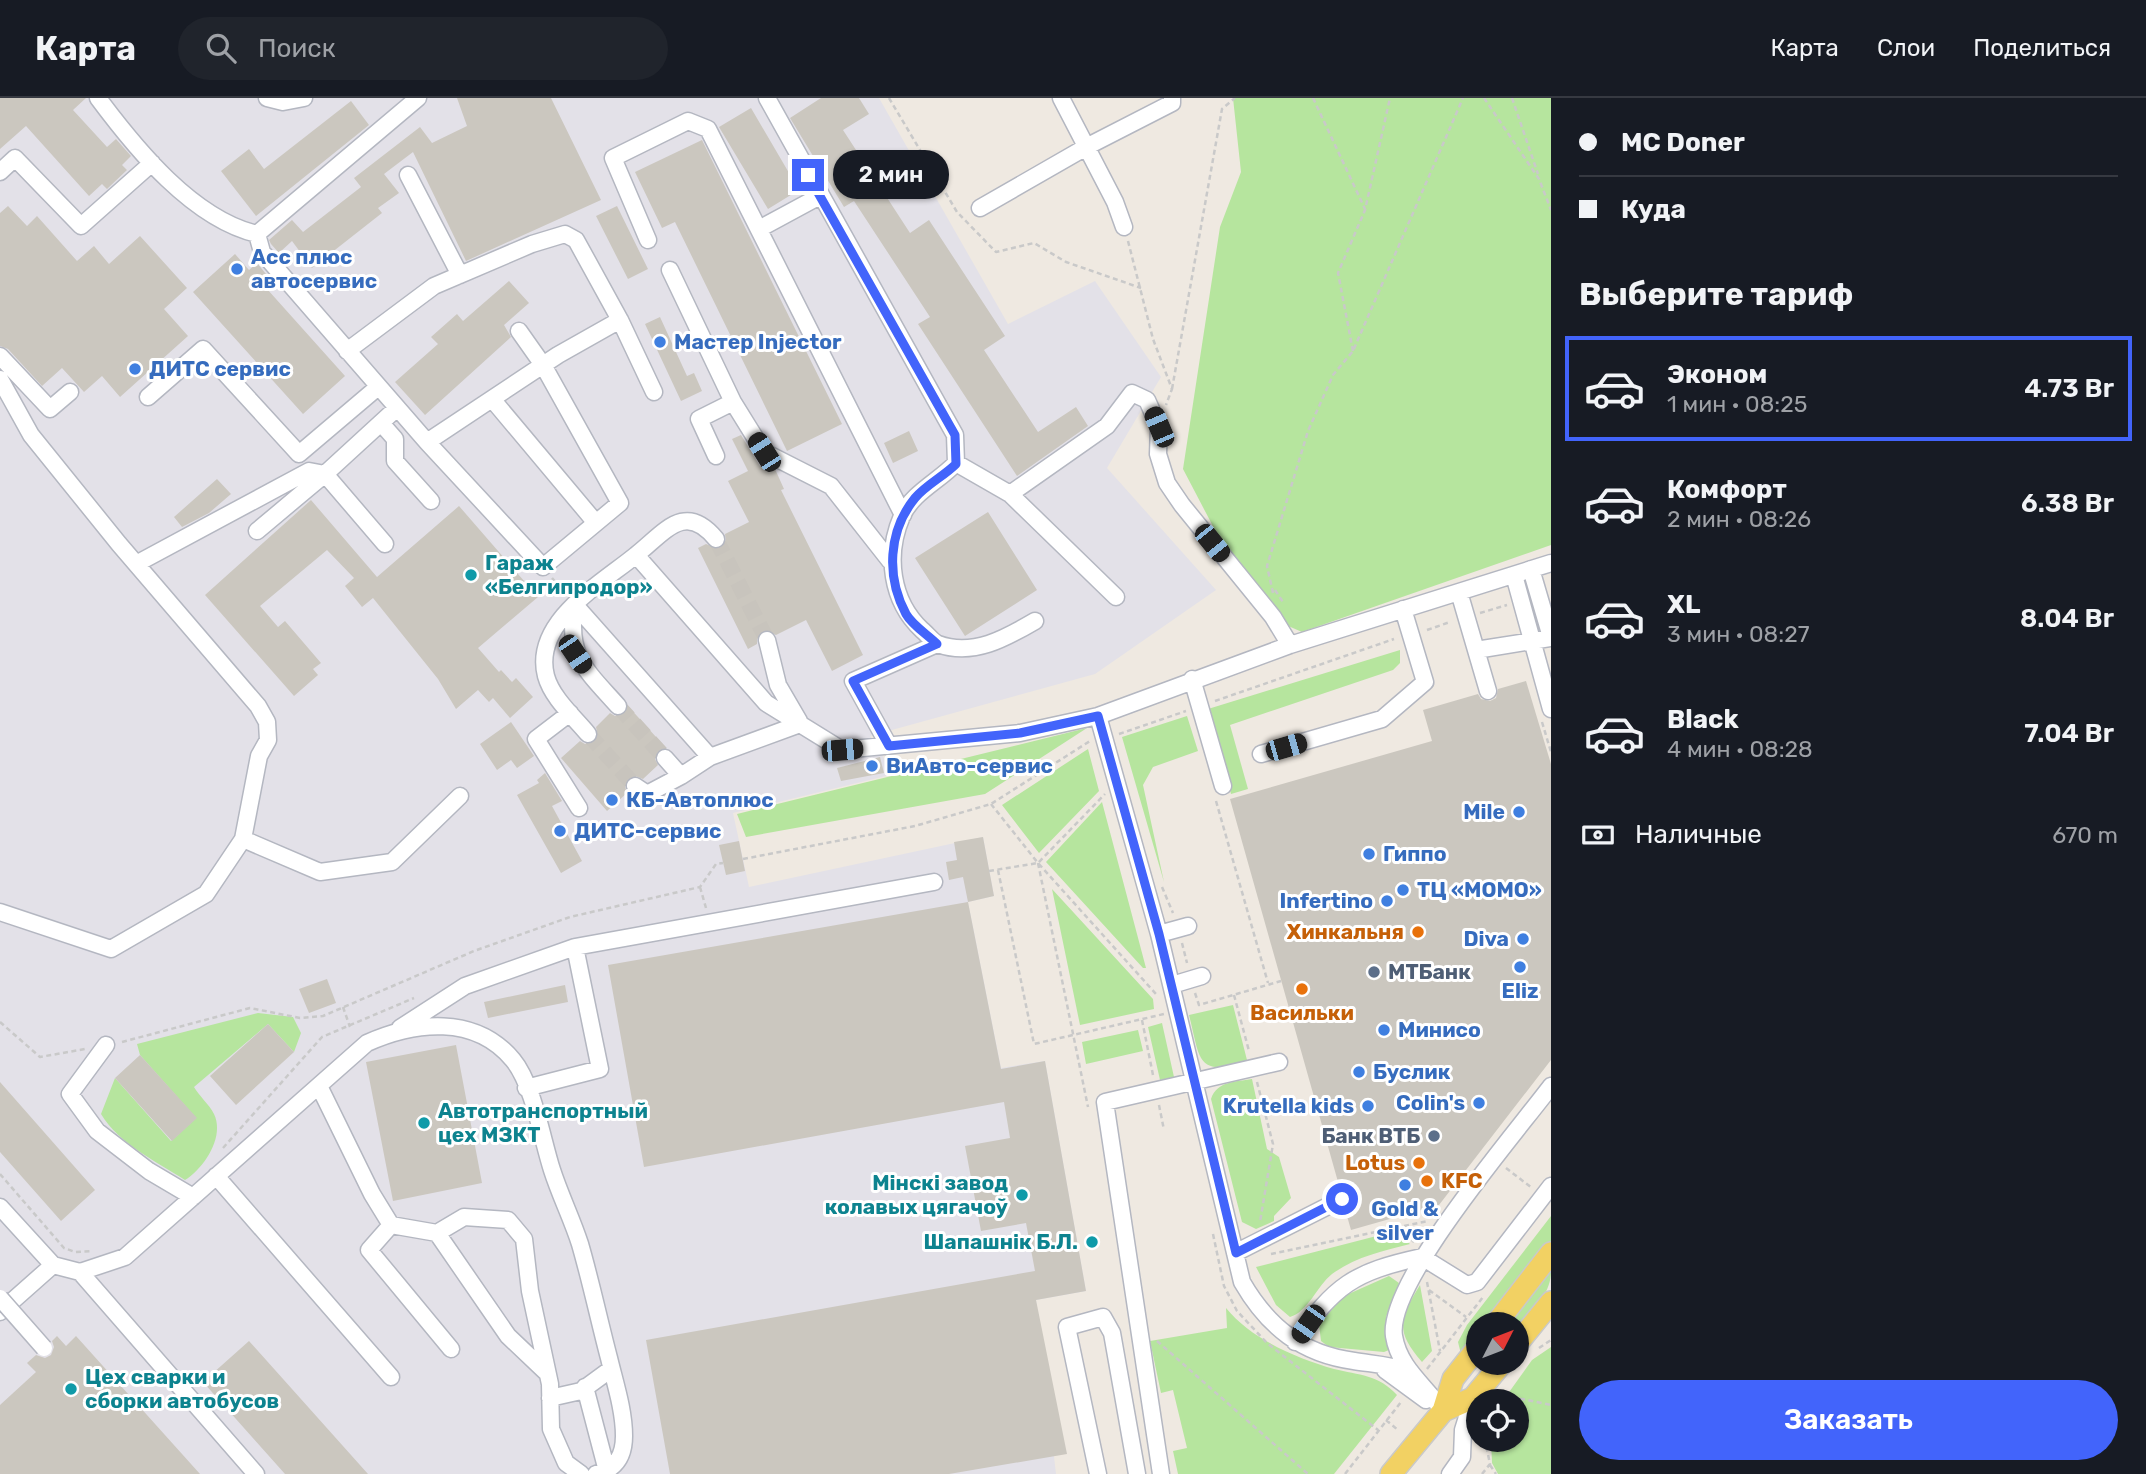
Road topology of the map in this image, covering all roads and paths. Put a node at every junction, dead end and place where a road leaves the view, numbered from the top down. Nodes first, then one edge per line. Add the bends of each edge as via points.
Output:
1 (98, 98) edge
2 (268, 98) edge
3 (304, 98) edge
4 (767, 98) edge
5 (1061, 98) edge
6 (1172, 98) edge
7 (1235, 98) edge
8 (1313, 98) edge
9 (1390, 98) edge
10 (1463, 98) edge
11 (1484, 98) edge
12 (1512, 98) edge
13 (412, 100) edge
14 (1088, 146) junction
15 (152, 163) junction
16 (0, 172) edge
17 (408, 175) dead end
18 (1539, 179) junction
19 (820, 196) junction
20 (980, 208) dead end
21 (1365, 210) junction
22 (1551, 210) edge
23 (1124, 227) joint
24 (759, 229) junction
25 (257, 234) junction
26 (648, 240) dead end
27 (670, 270) dead end
28 (460, 275) junction
29 (620, 320) junction
30 (519, 331) dead end
31 (347, 351) junction
32 (1353, 351) junction
33 (0, 356) edge
34 (543, 365) junction
35 (0, 379) edge
36 (378, 387) junction
37 (1172, 389) junction
38 (70, 392) dead end
39 (654, 392) dead end
40 (148, 397) dead end
41 (492, 399) junction
42 (733, 402) junction
43 (397, 408) junction
44 (381, 423) junction
45 (1159, 427) junction
46 (427, 442) junction
47 (716, 456) dead end
48 (956, 464) junction
49 (325, 474) junction
50 (1010, 494) junction
51 (431, 501) dead end
52 (902, 515) junction
53 (596, 523) junction
54 (257, 531) dead end
55 (712, 541) tunnel mouth
56 (386, 544) dead end
57 (636, 555) junction
58 (890, 561) junction
59 (1551, 563) edge
60 (136, 564) junction
61 (543, 566) junction
62 (1531, 569) junction
63 (1514, 575) junction
64 (1459, 592) junction
65 (1116, 597) dead end
66 (1522, 601) junction
67 (575, 605) junction
68 (1403, 609) junction
69 (1273, 617) junction
70 (1466, 617) junction
71 (1035, 621) dead end
72 (1422, 632) dead end
73 (1399, 637) dead end
74 (1551, 638) edge
75 (1531, 641) junction
76 (762, 642) tunnel mouth
77 (937, 644) junction
78 (1290, 645) junction
79 (1476, 650) junction
80 (1312, 659) dead end
81 (1315, 665) junction
82 (1192, 679) junction
83 (1488, 691) dead end
84 (618, 706) tunnel mouth
85 (1200, 707) junction
86 (1551, 709) edge
87 (570, 713) junction
88 (1098, 716) junction
89 (800, 724) junction
90 (588, 734) tunnel mouth
91 (1118, 734) dead end
92 (1091, 740) dead end
93 (882, 746) junction
94 (1261, 754) dead end
95 (710, 757) junction
96 (665, 758) tunnel mouth
97 (681, 776) junction
98 (635, 786) dead end
99 (1107, 792) dead end
100 (1219, 792) joint
101 (460, 796) dead end
102 (991, 804) junction
103 (579, 808) dead end
104 (243, 839) junction
105 (743, 859) dead end
106 (723, 863) dead end
107 (1038, 863) junction
108 (998, 870) junction
109 (989, 871) dead end
110 (934, 882) dead end
111 (700, 887) junction
112 (0, 912) edge
113 (707, 914) dead end
114 (1188, 926) dead end
115 (1159, 934) junction
116 (575, 947) junction
117 (1202, 976) dead end
118 (1281, 981) dead end
119 (1268, 984) junction
120 (1172, 985) junction
121 (1234, 995) junction
122 (1159, 997) dead end
123 (1199, 1005) dead end
124 (343, 1007) junction
125 (1164, 1014) dead end
126 (0, 1022) edge
127 (350, 1027) dead end
128 (398, 1029) junction
129 (1075, 1037) junction
130 (106, 1045) junction
131 (1279, 1062) dead end
132 (1254, 1068) junction
133 (1197, 1082) junction
134 (319, 1086) junction
135 (1551, 1086) edge
136 (526, 1088) junction
137 (1090, 1117) dead end
138 (1495, 1160) junction
139 (216, 1176) junction
140 (1547, 1191) edge
141 (193, 1197) junction
142 (1342, 1199) dead end
143 (0, 1206) edge
144 (1438, 1218) dead end
145 (391, 1225) junction
146 (1259, 1226) dead end
147 (1399, 1227) junction
148 (437, 1233) junction
149 (1266, 1249) dead end
150 (1420, 1252) junction
151 (1236, 1253) junction
152 (1551, 1253) edge
153 (53, 1265) junction
154 (80, 1272) junction
155 (1426, 1279) dead end
156 (1429, 1290) junction
157 (0, 1298) edge
158 (1551, 1302) edge
159 (0, 1312) edge
160 (1505, 1312) edge
161 (1466, 1317) edge
162 (1139, 1325) junction
163 (1530, 1328) edge
164 (1112, 1333) junction
165 (1295, 1342) junction
166 (1444, 1347) dead end
167 (44, 1348) dead end
168 (451, 1349) dead end
169 (1440, 1351) junction
170 (1466, 1362) edge
171 (1373, 1363) junction
172 (611, 1369) junction
173 (1417, 1372) junction
174 (547, 1373) junction
175 (391, 1377) dead end
176 (585, 1387) junction
177 (550, 1398) junction
178 (1529, 1400) edge
179 (1402, 1401) dead end
180 (1466, 1401) edge
181 (1551, 1405) edge
182 (1443, 1411) junction
183 (1386, 1420) junction
184 (1466, 1420) edge
185 (1398, 1430) dead end
186 (1488, 1452) edge
187 (1490, 1464) junction
188 (602, 1473) edge
189 (1454, 1473) edge
190 (256, 1474) edge
191 (580, 1474) edge
192 (1098, 1474) edge
193 (1137, 1474) edge
194 (1160, 1474) edge
195 (1308, 1474) edge
196 (1345, 1474) edge
197 (1391, 1474) edge
198 (1482, 1474) edge
199 (1496, 1474) edge

1 - 15 street
2 - 3 street via 283,102
4 - 19 street
5 - 14 street
6 - 14 street via 1172,103
7 - 37 path via 1222,109
8 - 21 path
9 - 21 path
10 - 32 path
11 - 18 path
12 - 18 path
13 - 25 street
14 - 20 street
14 - 23 street
15 - 16 street via 81,226 15,158
15 - 25 street via 171,184 234,228
17 - 28 street
18 - 22 path
19 - 24 street
19 - 48 street via 955,435
21 - 32 path via 1338,273
23 - 37 path via 1153,339
24 - 26 street via 708,129 688,121 613,158
24 - 52 street
25 - 31 street via 262,251
27 - 42 street
28 - 29 street via 565,234 576,240
28 - 31 street via 434,286
29 - 34 street
29 - 39 street
30 - 34 street
31 - 36 street
32 - 69 path via 1333,374 1308,431 1267,566 1274,587
33 - 38 street via 50,409
34 - 41 street
34 - 53 street via 620,503
35 - 60 street via 31,435
36 - 40 street via 299,454 203,349
36 - 43 street
37 - 45 path
41 - 46 street
41 - 53 street
42 - 47 street via 699,419
42 - 58 street via 764,452 831,486
43 - 44 street
43 - 46 street
44 - 49 street
44 - 51 street via 395,439 395,461
45 - 50 street via 1147,400 1132,393 1107,426
45 - 69 street via 1158,454 1167,483
46 - 61 street
48 - 50 street
48 - 52 street via 917,495
49 - 54 street
49 - 56 street
49 - 60 street via 309,471
50 - 65 street
52 - 58 street
53 - 61 street
55 - 57 street via 690,519 677,523
57 - 67 street
57 - 89 street via 766,703
58 - 77 street via 907,616
59 - 62 street
60 - 104 street via 267,722 268,740 259,756
61 - 67 path
62 - 63 street
62 - 74 street
63 - 64 street
63 - 66 street
64 - 68 street
64 - 70 street
66 - 70 path
66 - 75 street
67 - 84 street via 575,654
67 - 87 street via 556,626 545,660 554,693
67 - 95 street
68 - 78 street
68 - 94 street via 1425,682 1382,719
69 - 78 street
70 - 72 path
70 - 79 street
71 - 77 street via 998,643 968,648
73 - 81 path
74 - 75 street
75 - 79 street
75 - 86 street
76 - 89 street via 778,685
77 - 93 street via 853,681
78 - 82 street
79 - 83 street
80 - 81 path
81 - 85 path
82 - 85 street
82 - 88 street
85 - 91 path
85 - 100 street
87 - 90 street
87 - 103 street via 536,739
88 - 93 street via 1020,733
88 - 115 street
89 - 93 street via 842,750
89 - 95 street
92 - 102 path
95 - 97 street
96 - 97 street
97 - 98 street via 647,794
99 - 107 path
100 - 119 path
101 - 104 street via 392,862 320,872
102 - 105 path via 915,826
102 - 107 path
104 - 112 street via 206,894 111,949
106 - 111 path via 716,864
107 - 108 path
107 - 122 path
107 - 129 path
108 - 109 path
108 - 129 path via 1034,1044
110 - 116 street
111 - 113 path
111 - 124 path via 570,917 474,951
114 - 115 street
115 - 120 street
116 - 128 street via 465,986
116 - 136 street via 600,1069
117 - 120 street
118 - 119 path
119 - 121 path
120 - 133 street
121 - 123 path
121 - 132 path
124 - 127 path
124 - 130 path via 323,1016 300,1018 250,1008
125 - 129 path
126 - 130 path via 40,1057
128 - 134 street via 367,1043
128 - 136 street via 463,1027 513,1060
129 - 137 path
130 - 141 street via 70,1094 97,1131 149,1171
131 - 132 street
132 - 133 street
132 - 146 path via 1273,1144
133 - 151 street
133 - 162 street via 1105,1102
134 - 139 street
134 - 145 street
135 - 138 street
136 - 172 street via 579,1242
138 - 140 path
138 - 150 street
139 - 141 street
139 - 175 street
140 - 150 street via 1476,1282 1467,1285
141 - 154 street via 125,1257
142 - 151 street
143 - 153 street
144 - 147 path
145 - 148 street
145 - 168 street via 369,1250
147 - 149 path via 1269,1255
147 - 150 path
148 - 174 street via 508,1336
148 - 174 street via 464,1217 508,1220 524,1239
150 - 165 street via 1349,1280 1320,1306
150 - 173 street via 1394,1319 1398,1352
151 - 165 street via 1242,1282 1253,1302
152 - 160 main road
153 - 154 street
153 - 159 street
154 - 190 street
155 - 156 path
156 - 161 path
156 - 169 path
157 - 167 street, bridge
158 - 163 main road
162 - 164 street
162 - 194 street
162 - 195 path
164 - 192 street via 1102,1317 1067,1327
164 - 193 street
165 - 171 street via 1328,1357
166 - 169 path
169 - 173 path
170 - 182 main road via 1453,1379
171 - 173 street
171 - 182 street
172 - 176 street
172 - 188 street via 624,1436 620,1460
173 - 182 street
174 - 177 street
176 - 177 street
176 - 188 street
177 - 191 street via 551,1429 566,1463
178 - 181 path
179 - 183 path
180 - 182 main road
182 - 197 main road
183 - 185 path
183 - 196 path
184 - 189 street via 1462,1457
186 - 187 path
187 - 198 path
187 - 199 path

